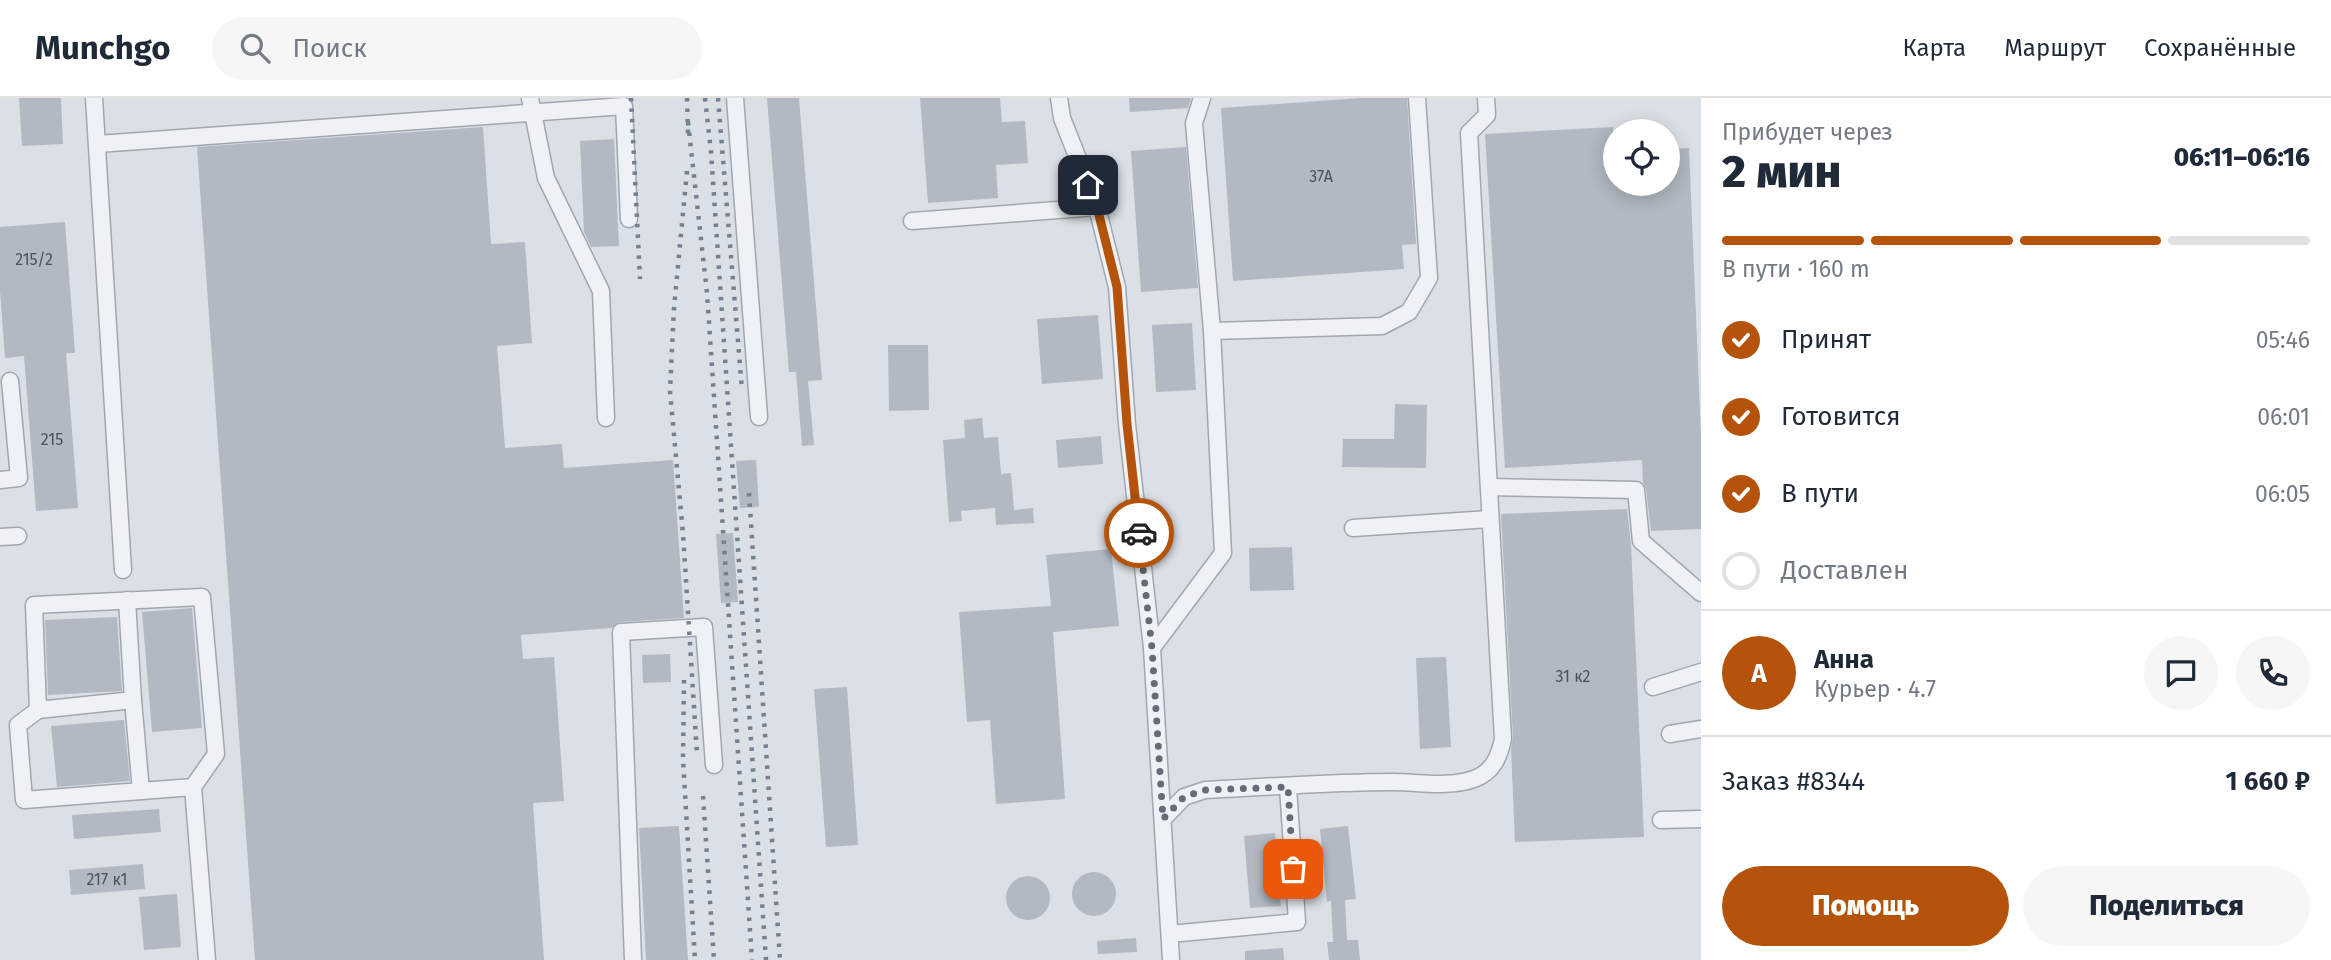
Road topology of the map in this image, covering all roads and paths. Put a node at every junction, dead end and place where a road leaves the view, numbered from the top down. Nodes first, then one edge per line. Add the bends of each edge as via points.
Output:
1 (94, 98) edge
2 (735, 98) edge
3 (1059, 98) edge
4 (1202, 98) edge
5 (1416, 98) edge
6 (1486, 98) edge
7 (531, 106) edge
8 (98, 144) junction
9 (1097, 207) junction
10 (629, 219) dead end
11 (912, 221) dead end
12 (1212, 331) junction
13 (10, 381) dead end
14 (759, 417) dead end
15 (606, 418) dead end
16 (0, 480) edge
17 (1489, 487) junction
18 (1490, 519) junction
19 (1353, 528) dead end
20 (18, 536) dead end
21 (0, 537) edge
22 (123, 570) dead end
23 (1701, 593) edge
24 (127, 600) junction
25 (1152, 648) junction
26 (1701, 672) edge
27 (1653, 688) dead end
28 (133, 700) junction
29 (38, 710) junction
30 (1701, 729) edge
31 (1670, 734) dead end
32 (714, 765) dead end
33 (1288, 787) junction
34 (193, 788) junction
35 (141, 791) junction
36 (1163, 819) junction
37 (1701, 819) edge
38 (1661, 820) dead end
39 (1170, 934) junction
40 (207, 960) edge
41 (633, 960) edge
42 (1171, 960) edge

1 - 8 lane
2 - 14 lane
3 - 9 lane via 1062,118
4 - 12 lane via 1194,123
5 - 12 lane via 1429,278 1409,312 1382,326
6 - 17 lane via 1487,115 1469,133
7 - 8 lane
7 - 10 lane via 624,106
7 - 15 lane via 545,178 601,291
8 - 22 lane
9 - 11 lane
9 - 25 lane via 1117,287
12 - 25 lane via 1223,553
13 - 16 lane via 19,478
17 - 18 lane
17 - 23 lane via 1636,490 1642,541
18 - 19 lane
18 - 33 lane via 1503,738 1499,758 1489,771 1474,779 1451,783
20 - 21 lane
24 - 28 lane
24 - 29 lane via 34,605
24 - 34 lane via 202,597 216,754
25 - 36 lane
26 - 27 lane
28 - 29 lane
28 - 35 lane
29 - 35 lane via 18,725 24,800
30 - 31 lane
32 - 41 lane via 704,627 621,632
33 - 36 lane via 1205,790 1184,797
33 - 39 lane via 1297,922
34 - 35 lane
34 - 40 lane
36 - 39 lane
37 - 38 lane
39 - 42 lane

